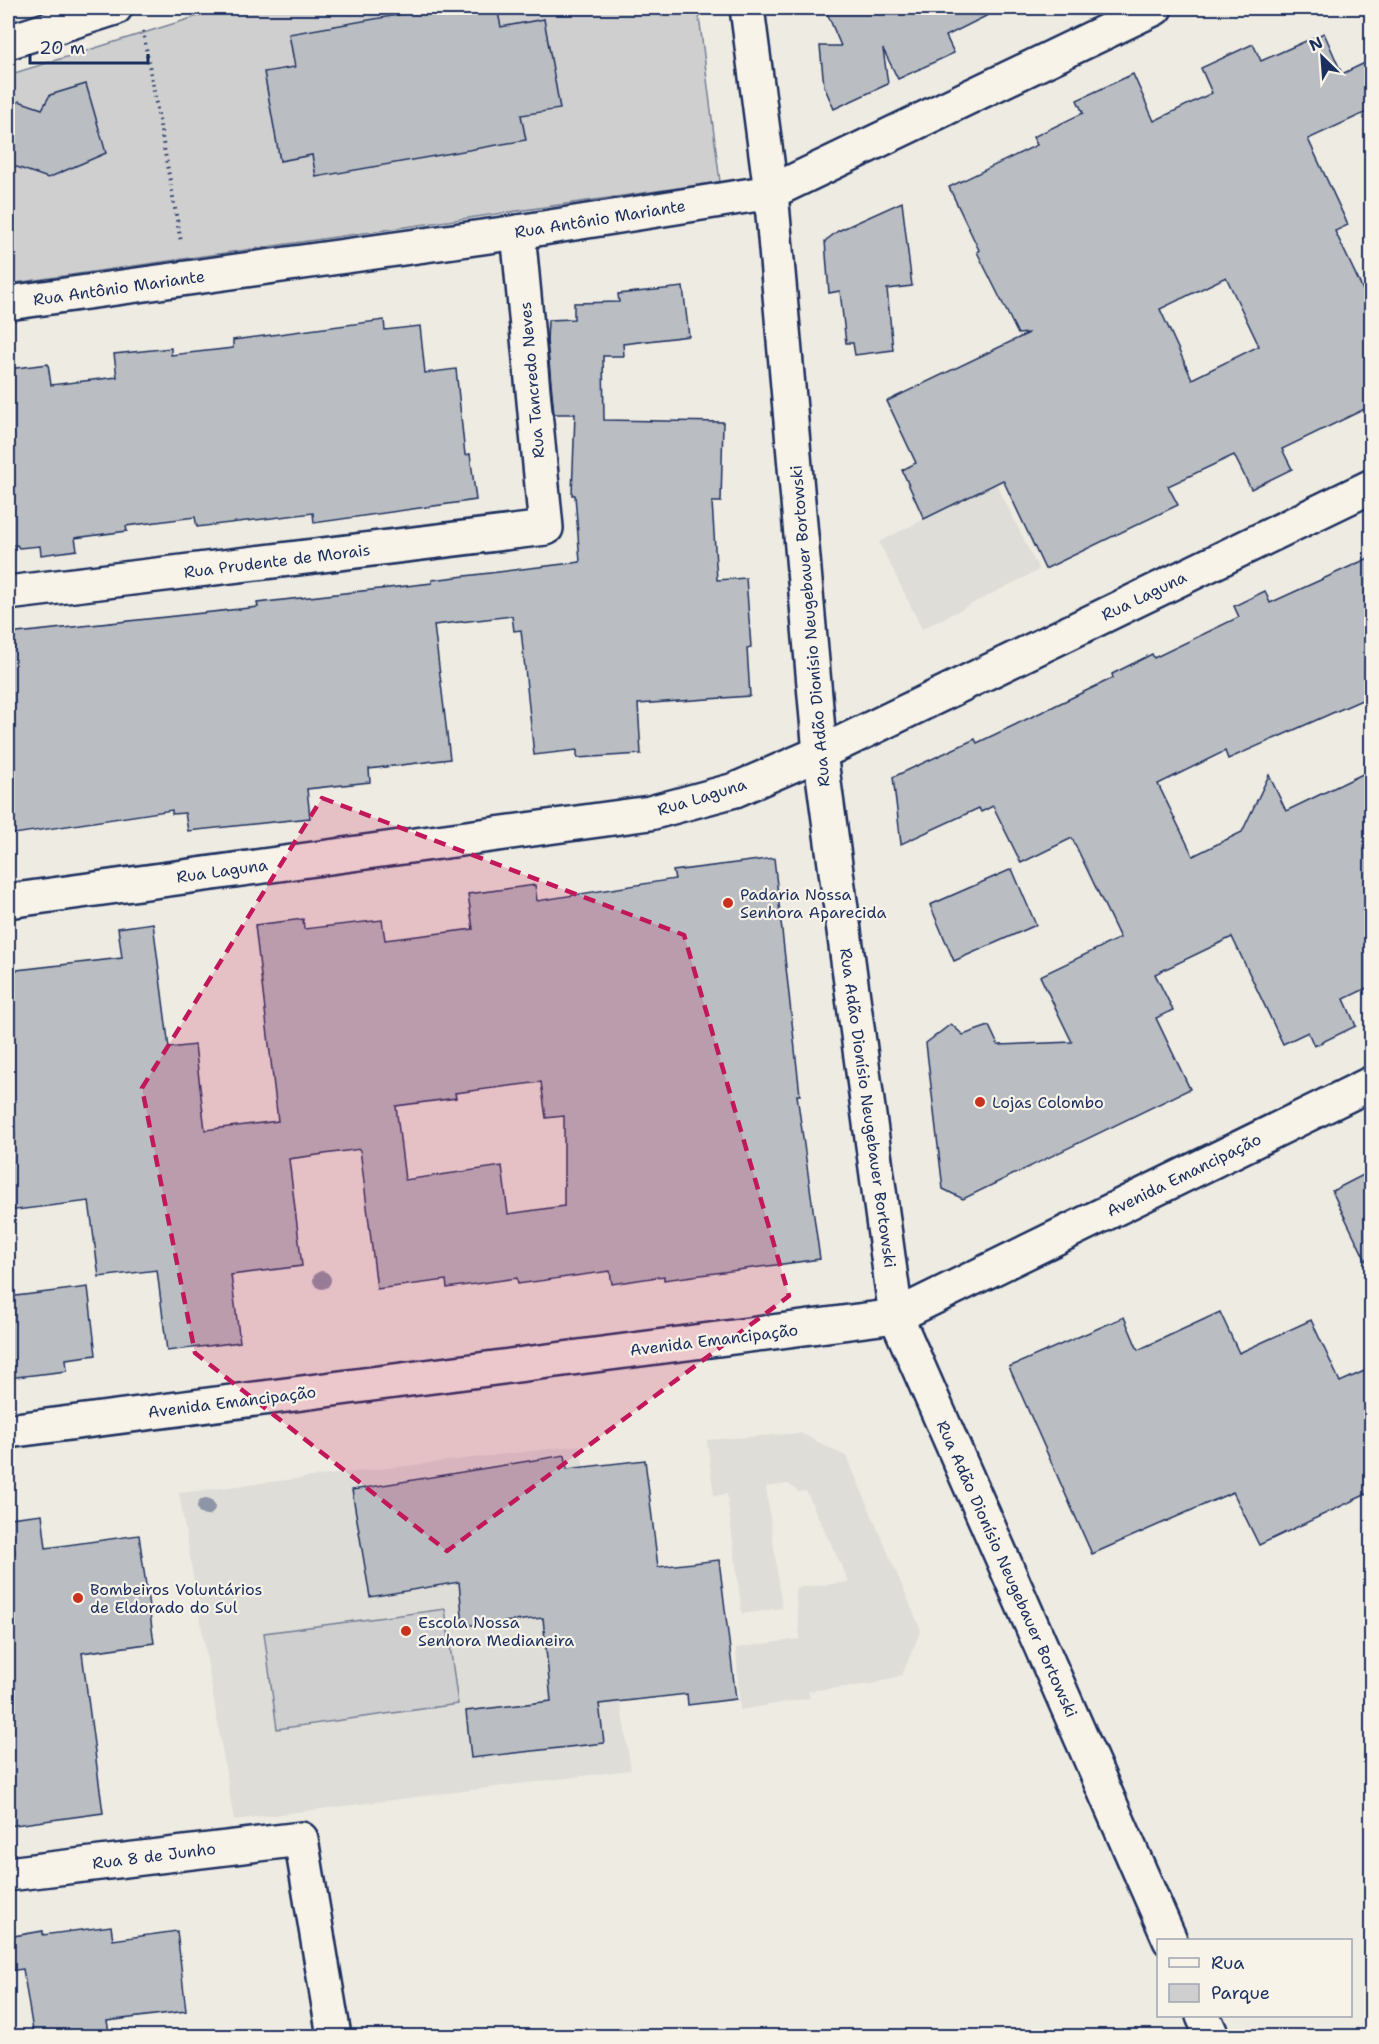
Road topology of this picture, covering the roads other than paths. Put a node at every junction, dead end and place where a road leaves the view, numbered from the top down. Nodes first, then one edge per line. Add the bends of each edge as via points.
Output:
1 (747, 8) edge
2 (1155, 8) edge
3 (111, 13) edge
4 (8, 42) edge
5 (771, 192) junction
6 (518, 232) junction
7 (8, 303) edge
8 (1371, 486) edge
9 (546, 528) joint
10 (8, 593) edge
11 (820, 753) junction
12 (8, 900) edge
13 (1371, 1083) edge
14 (896, 1316) junction
15 (8, 1431) edge
16 (8, 1874) edge
17 (1169, 1939) edge
18 (1203, 2017) edge
19 (333, 2037) edge
20 (1212, 2037) edge

1 - 5 street, Rua Adão Dionísio Neugebauer Bortowski
2 - 5 street, Rua Antônio Mariante
3 - 4 street
5 - 6 street, Rua Antônio Mariante
5 - 11 street, Rua Adão Dionísio Neugebauer Bortowski
6 - 7 street, Rua Antônio Mariante
6 - 9 street, Rua Tancredo Neves
8 - 11 street, Rua Laguna
9 - 10 street, Rua Prudente de Morais
11 - 12 street, Rua Laguna via 735,790 650,813
11 - 14 street, Rua Adão Dionísio Neugebauer Bortowski
13 - 14 street, Avenida Emancipação
14 - 15 street, Avenida Emancipação
14 - 17 street, Rua Adão Dionísio Neugebauer Bortowski
16 - 19 street, Rua 8 de Junho via 301,1839
18 - 20 street

